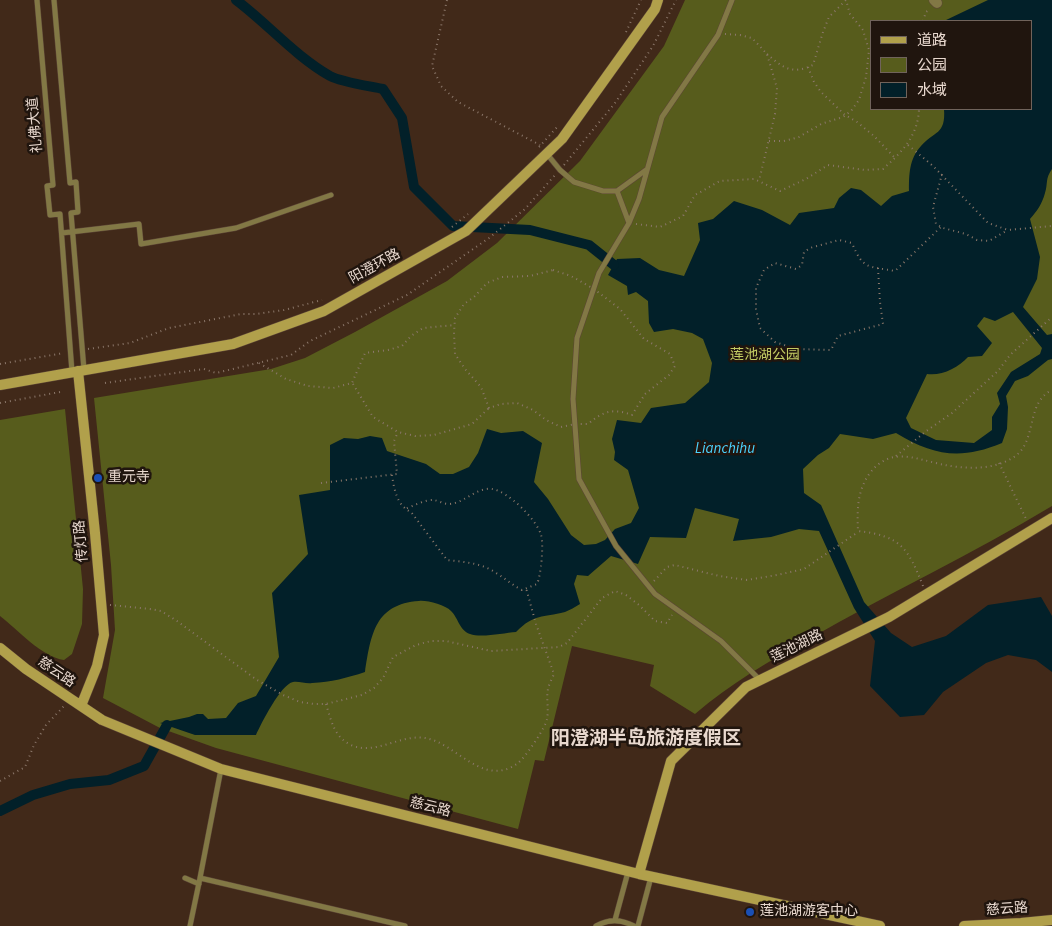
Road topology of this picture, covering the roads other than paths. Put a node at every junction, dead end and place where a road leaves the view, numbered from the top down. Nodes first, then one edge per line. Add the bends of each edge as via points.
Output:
1 (37, 0) edge
2 (54, 0) edge
3 (658, 0) edge
4 (732, 0) edge
5 (547, 154) junction
6 (646, 170) junction
7 (617, 191) junction
8 (331, 195) dead end
9 (629, 223) junction
10 (72, 232) junction
11 (62, 233) junction
12 (78, 371) junction
13 (0, 385) edge
14 (1052, 518) edge
15 (0, 648) edge
16 (760, 680) junction
17 (81, 706) junction
18 (221, 769) junction
19 (634, 873) junction
20 (651, 877) junction
21 (185, 878) dead end
22 (200, 881) junction
23 (615, 920) junction
24 (1052, 920) edge
25 (190, 926) edge
26 (405, 926) edge
27 (596, 926) edge
28 (634, 926) edge
29 (638, 926) edge
30 (880, 926) edge
31 (964, 926) edge

1 - 11 lane, 礼佛大道 via 53,185 47,186 50,215 60,214
2 - 10 lane, 礼佛大道 via 70,183 76,182 78,212 71,213
3 - 5 street, 阳澄环路 via 562,139
4 - 6 lane via 718,35 662,117
5 - 7 lane via 574,182 603,191
5 - 12 street, 阳澄环路 via 466,231 324,311 234,344
6 - 7 lane
6 - 9 lane
7 - 9 lane
8 - 10 lane via 236,228 141,244 139,224
9 - 16 lane via 599,273 578,338 573,399 579,479 616,546 655,594 721,641
10 - 11 lane
10 - 12 lane via 82,350
11 - 12 lane via 71,352
12 - 13 street, 阳澄环路
12 - 17 street, 传灯路 via 104,635 97,666
14 - 16 street, 莲池湖路 via 889,617
15 - 17 street, 慈云路
16 - 19 street, 莲池湖路 via 746,687 671,761
17 - 18 street, 慈云路 via 102,720
18 - 19 street, 慈云路
18 - 22 lane
19 - 20 street, 慈云路
19 - 23 lane
20 - 29 lane
20 - 30 street, 慈云路
21 - 22 lane
22 - 25 lane
22 - 26 lane
23 - 27 lane
23 - 28 lane
24 - 31 street, 慈云路

